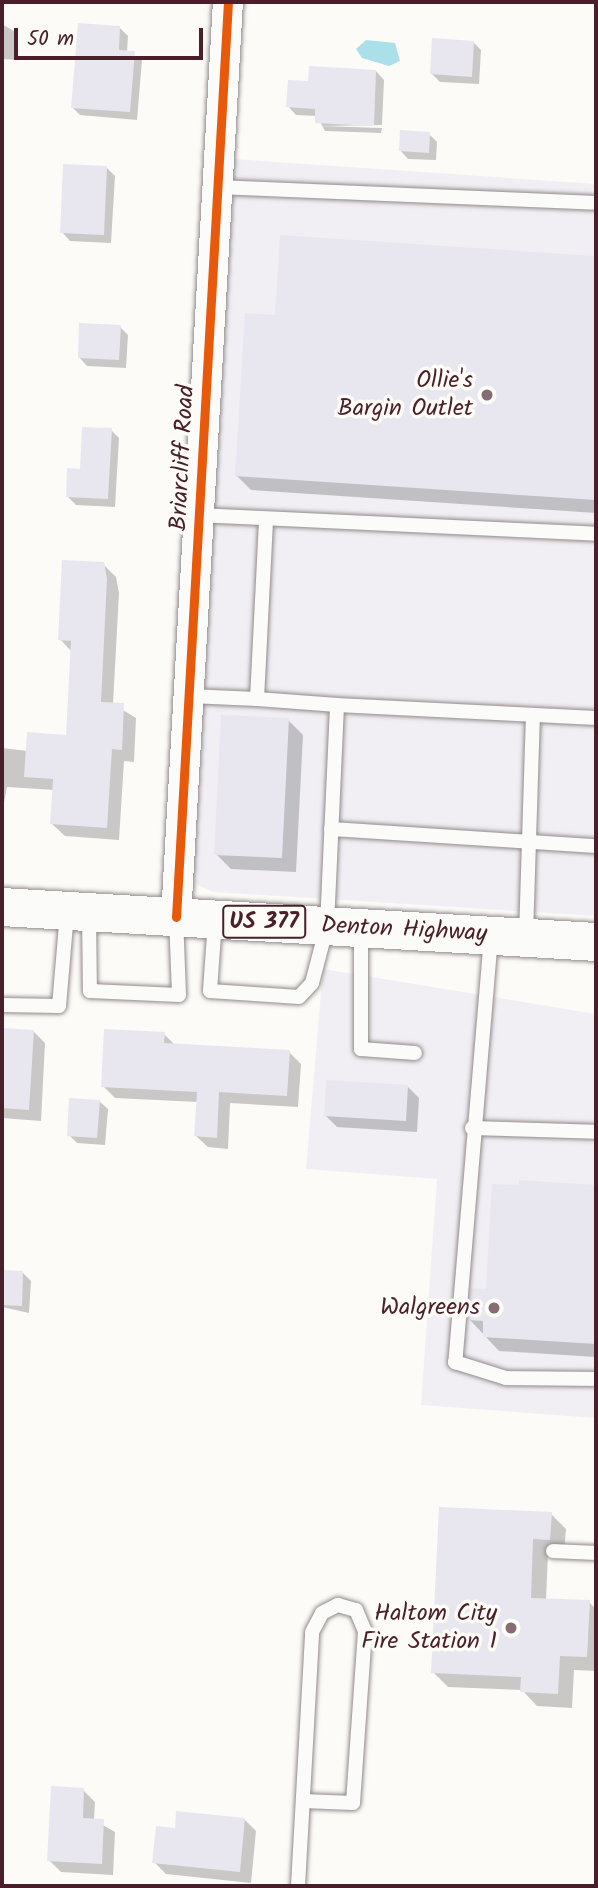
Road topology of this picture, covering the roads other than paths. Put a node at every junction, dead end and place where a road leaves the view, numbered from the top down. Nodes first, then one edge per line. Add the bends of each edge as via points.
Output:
1 (228, 2) edge
2 (218, 187) junction
3 (596, 203) edge
4 (199, 515) junction
5 (266, 519) junction
6 (596, 534) edge
7 (189, 696) junction
8 (257, 699) junction
9 (337, 705) junction
10 (533, 715) junction
11 (596, 718) edge
12 (331, 829) junction
13 (528, 842) junction
14 (596, 846) edge
15 (2, 907) edge
16 (78, 911) junction
17 (176, 917) junction
18 (215, 919) junction
19 (344, 927) junction
20 (509, 936) junction
21 (596, 942) edge
22 (2, 1005) edge
23 (415, 1054) dead end
24 (472, 1128) junction
25 (596, 1132) edge
26 (596, 1379) edge
27 (552, 1551) dead end
28 (596, 1553) edge
29 (303, 1801) junction
30 (298, 1886) edge

1 - 2 street, Briarcliff Road
2 - 3 lane
2 - 4 street, Briarcliff Road
4 - 5 lane
4 - 7 street, Briarcliff Road
5 - 6 lane
5 - 8 lane
7 - 8 lane
7 - 17 street, Briarcliff Road
8 - 9 lane
9 - 10 lane
9 - 12 lane
10 - 11 lane
10 - 13 lane
12 - 13 lane
12 - 19 lane
13 - 14 lane
13 - 20 lane
15 - 16 main road, Denton Highway / US 377
16 - 17 main road, Denton Highway / US 377
16 - 17 lane via 90,990 179,995
16 - 22 lane via 59,1006
17 - 18 main road, Denton Highway / US 377
18 - 19 main road, Denton Highway / US 377
18 - 19 lane via 210,991 248,994 299,997
19 - 20 main road, Denton Highway / US 377
19 - 23 lane via 361,1049
20 - 21 main road, Denton Highway / US 377
20 - 24 lane
24 - 25 lane
24 - 26 lane via 455,1362 506,1378
27 - 28 lane
29 - 29 lane via 312,1632 322,1613 338,1605 356,1610 365,1631 353,1803
29 - 30 lane

